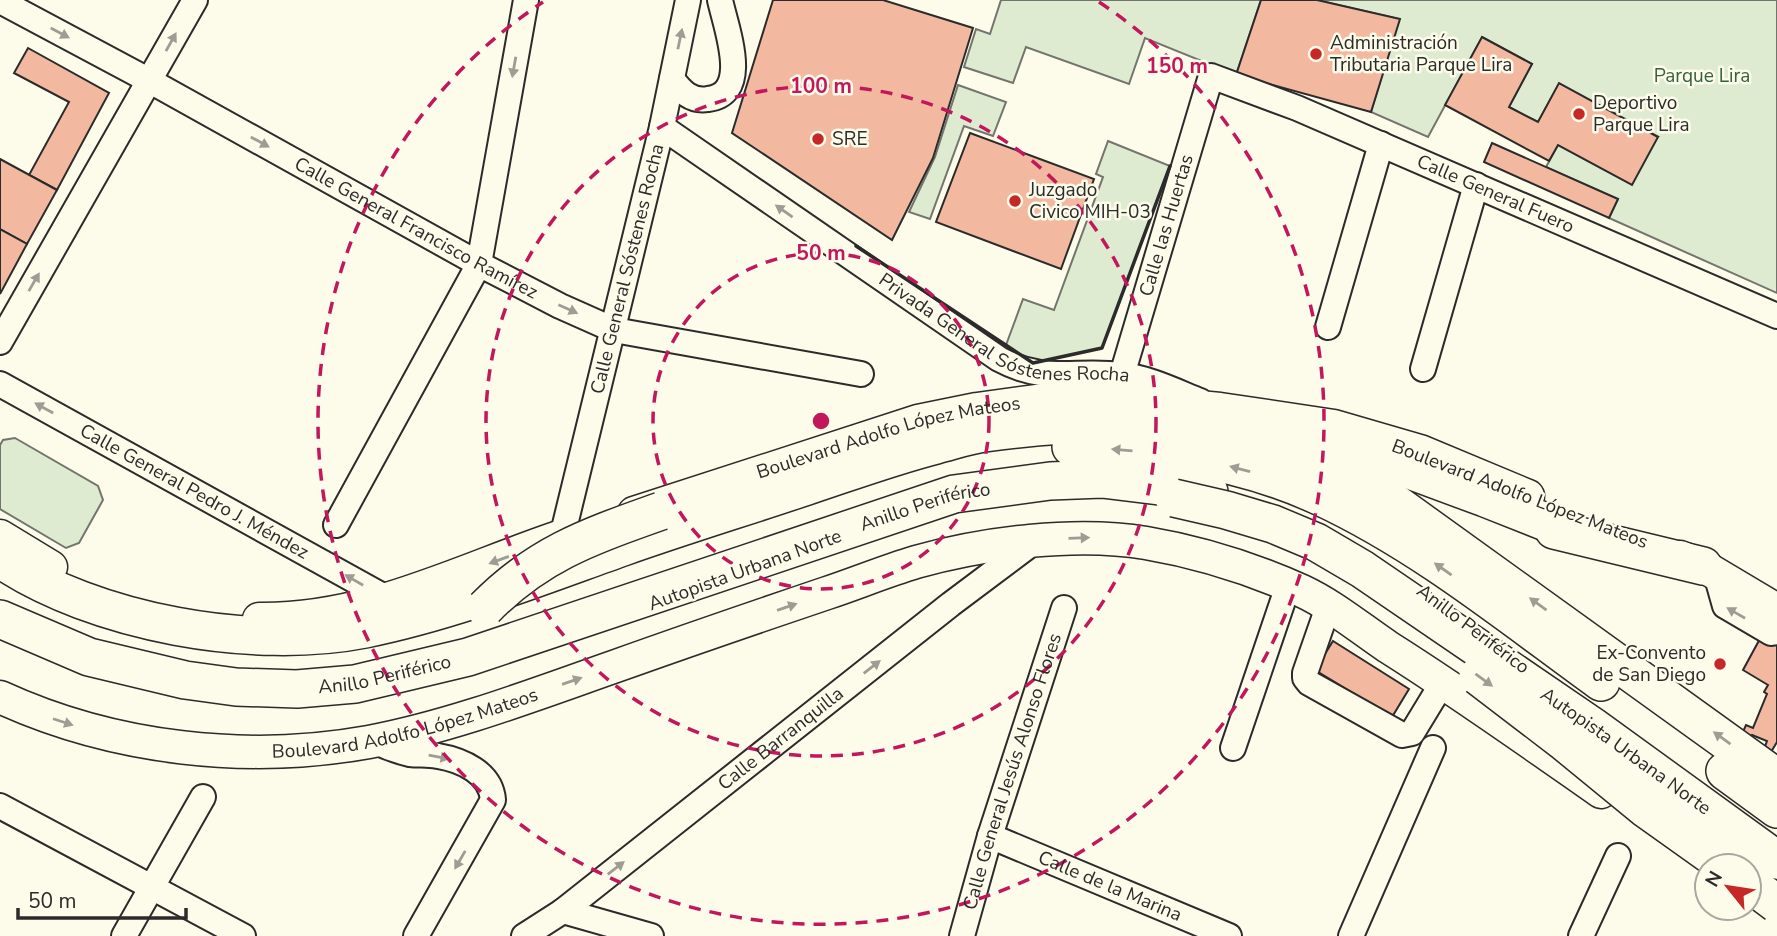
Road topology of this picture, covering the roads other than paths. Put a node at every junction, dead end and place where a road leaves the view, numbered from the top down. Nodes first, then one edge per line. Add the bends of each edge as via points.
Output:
1 (195, 0) edge
2 (526, 0) edge
3 (688, 0) edge
4 (720, 0) edge
5 (0, 1) edge
6 (1211, 76) joint
7 (672, 79) junction
8 (150, 81) junction
9 (663, 127) junction
10 (1381, 144) junction
11 (1476, 186) junction
12 (479, 264) junction
13 (1777, 316) edge
14 (1328, 327) dead end
15 (614, 330) junction
16 (0, 342) edge
17 (1423, 369) dead end
18 (861, 374) dead end
19 (1122, 374) junction
20 (0, 384) edge
21 (1228, 417) junction
22 (1284, 454) junction
23 (1442, 481) junction
24 (336, 524) dead end
25 (1576, 534) junction
26 (0, 536) edge
27 (562, 537) junction
28 (1035, 541) junction
29 (0, 559) edge
30 (1362, 569) junction
31 (1710, 570) junction
32 (0, 574) edge
33 (1288, 586) junction
34 (390, 600) junction
35 (1328, 607) junction
36 (485, 608) junction
37 (1064, 608) dead end
38 (1777, 610) edge
39 (0, 619) edge
40 (1777, 632) edge
41 (0, 639) edge
42 (1443, 682) junction
43 (0, 697) edge
44 (374, 741) junction
45 (1233, 748) dead end
46 (1433, 748) dead end
47 (1542, 751) junction
48 (1777, 778) edge
49 (1696, 796) junction
50 (203, 797) dead end
51 (0, 806) edge
52 (1777, 809) edge
53 (990, 836) junction
54 (1777, 849) edge
55 (1707, 852) edge
56 (1618, 856) dead end
57 (1693, 857) edge
58 (1777, 860) edge
59 (151, 887) junction
60 (1763, 910) edge
61 (563, 911) junction
62 (1777, 921) edge
63 (124, 936) edge
64 (243, 936) edge
65 (416, 936) edge
66 (524, 936) edge
67 (650, 936) edge
68 (962, 936) edge
69 (1229, 936) edge
70 (1350, 936) edge
71 (1581, 936) edge

8 -> 1 street
2 -> 12 street
7 -> 3 street, Calle General Sóstenes Rocha
4 - 7 street via 735,71 731,87 719,97 705,100 682,92
5 -> 8 street, Calle General Francisco Ramírez
6 - 10 street, Calle General Fuero
6 - 19 street, Calle las Huertas
7 - 9 street, Calle General Sóstenes Rocha
8 -> 12 street, Calle General Francisco Ramírez
16 -> 8 street
9 - 15 street, Calle General Sóstenes Rocha
19 -> 9 street, Privada General Sóstenes Rocha via 1039,374 999,359
10 - 11 street, Calle General Fuero
10 - 14 street
11 - 13 street, Calle General Fuero
11 - 17 street
12 -> 15 street, Calle General Francisco Ramírez
12 - 24 street
15 - 18 street, Calle General Francisco Ramírez
15 - 27 street, Calle General Sóstenes Rocha
19 - 21 street, Privada General Sóstenes Rocha via 1145,379
34 -> 20 street, Calle General Pedro J. Méndez
21 - 23 highway via 1366,454
21 - 27 main road, Boulevard Adolfo López Mateos via 1114,399 1043,400 932,418
21 - 31 main road, Boulevard Adolfo López Mateos via 1334,426 1420,451
21 - 36 highway, bridge via 1041,412 926,428 587,537 529,569
22 - 23 highway via 1314,452 1415,480
22 - 25 highway via 1439,507
22 - 29 highway via 1192,432 1134,424 1054,425 981,433 893,456 508,588 364,629 306,635 234,634 145,620 57,589
48 -> 22 highway via 1395,503
23 - 25 highway
25 - 31 highway
26 - 34 main road, Boulevard Adolfo López Mateos via 70,578 144,603 248,619 285,619
27 -> 34 main road, Boulevard Adolfo López Mateos
28 -> 33 main road, Boulevard Adolfo López Mateos via 1085,537 1145,542 1228,563
44 -> 28 main road, Boulevard Adolfo López Mateos via 562,685 918,562
61 -> 28 street, Calle Barranquilla
30 - 41 highway, Autopista Urbana Norte, bridge via 1316,542 1226,510 1132,489 1065,487 928,503 502,653 386,686 330,696 275,702 189,698 74,671
30 -> 55 highway, bridge via 1391,607 1424,637
30 - 58 highway, Autopista Urbana Norte, bridge
31 - 38 main road, Boulevard Adolfo López Mateos
40 -> 31 street via 1771,633 1726,607
32 - 36 highway via 106,620 167,637 233,647 304,649 367,641 428,628
33 - 35 main road, Boulevard Adolfo López Mateos
33 - 45 street
35 - 42 main road, Boulevard Adolfo López Mateos
35 - 42 street via 1305,673 1309,682 1407,736
52 -> 36 highway via 1380,527 1319,496 1206,460 1052,447 1002,449 946,460 882,476
37 - 53 street, Calle General Jesús Alonso Flores
39 - 49 highway, Anillo Periférico via 89,657 185,680 297,689 355,684 468,657 954,494 1102,479 1207,492 1254,504 1371,556 1427,592
42 - 47 main road, Boulevard Adolfo López Mateos
43 -> 44 main road, Boulevard Adolfo López Mateos via 78,727 187,748 304,750
44 -> 65 street via 394,750 463,764 481,774 493,793 494,800
46 - 70 street
47 - 49 highway
47 - 57 main road, Boulevard Adolfo López Mateos
49 - 54 highway, Anillo Periférico
50 - 59 street
51 - 59 street
53 - 68 street, Calle General Jesús Alonso Flores
53 - 69 street, Calle de la Marina
56 - 71 street
59 - 63 street
59 - 64 street
60 - 62 main road
61 - 66 street, Calle Barranquilla
61 - 67 street

